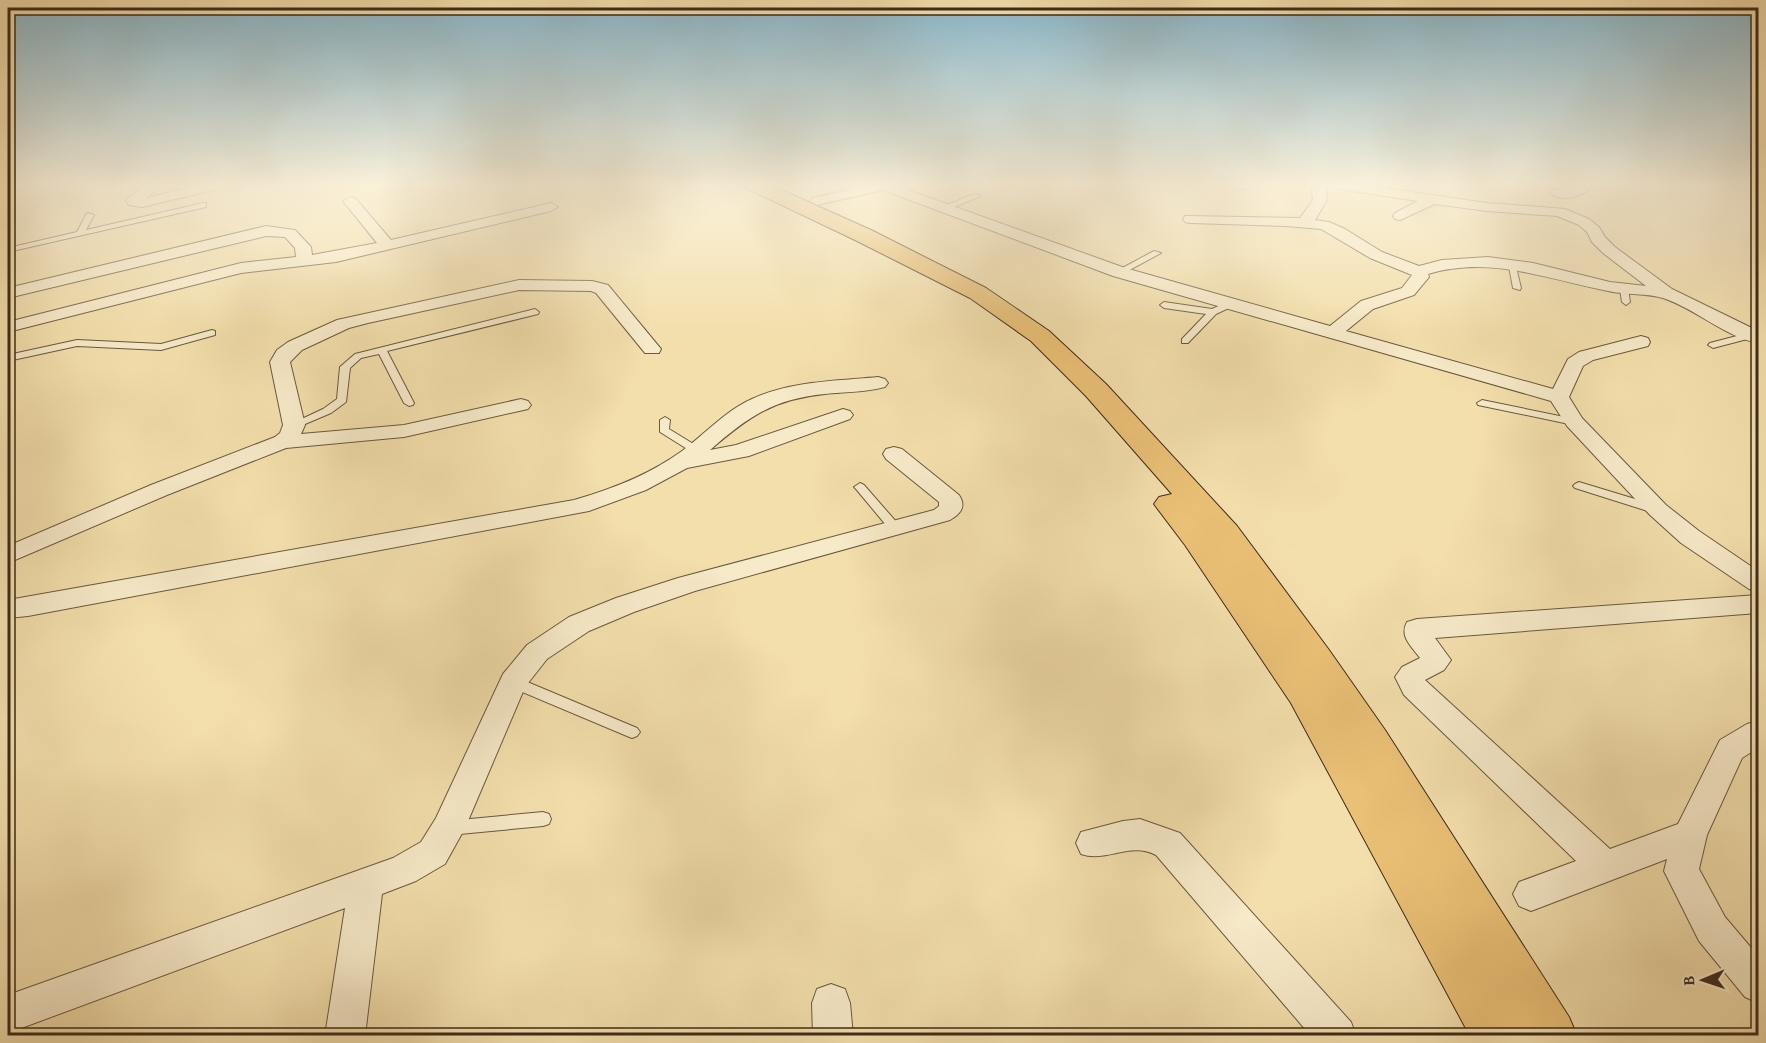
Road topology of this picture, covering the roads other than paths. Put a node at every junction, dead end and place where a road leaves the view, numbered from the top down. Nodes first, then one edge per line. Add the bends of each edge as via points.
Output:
1 (80, 233) edge
2 (259, 233) edge
3 (286, 233) edge
4 (377, 233) edge
5 (440, 233) edge
6 (836, 233) edge
7 (859, 233) edge
8 (1011, 233) edge
9 (1341, 233) edge
10 (1595, 233) edge
11 (387, 245) junction
12 (8, 250) edge
13 (1157, 253) dead end
14 (304, 262) junction
15 (1511, 263) junction
16 (1119, 272) junction
17 (1418, 272) junction
18 (1517, 288) dead end
19 (8, 293) edge
20 (1666, 293) junction
21 (1230, 304) junction
22 (1164, 305) dead end
23 (535, 312) dead end
24 (1213, 312) junction
25 (8, 327) edge
26 (212, 333) dead end
27 (1334, 333) junction
28 (1755, 337) edge
29 (1185, 341) dead end
30 (1641, 342) dead end
31 (1713, 345) dead end
32 (652, 349) dead end
33 (382, 350) junction
34 (8, 358) edge
35 (878, 382) dead end
36 (1559, 397) junction
37 (409, 403) dead end
38 (1482, 403) dead end
39 (521, 405) dead end
40 (843, 415) dead end
41 (665, 420) dead end
42 (1574, 422) junction
43 (288, 434) junction
44 (894, 454) dead end
45 (688, 456) junction
46 (1579, 486) dead end
47 (860, 487) dead end
48 (1658, 510) junction
49 (895, 528) junction
50 (8, 555) edge
51 (1758, 583) edge
52 (1758, 604) edge
53 (8, 609) edge
54 (513, 682) junction
55 (632, 732) dead end
56 (1758, 733) edge
57 (543, 819) dead end
58 (448, 828) junction
59 (1690, 835) junction
60 (1093, 843) dead end
61 (1605, 867) junction
62 (366, 884) junction
63 (1531, 894) dead end
64 (1758, 984) edge
65 (8, 1014) edge
66 (345, 1035) edge
67 (1337, 1035) edge
68 (1500, 1035) edge
69 (1550, 1035) edge

1 - 12 lane
2 - 19 street
3 - 14 street via 303,247
4 - 11 street
5 - 11 street
6 - 68 highway via 981,311 1068,388 1132,457 1197,537 1305,692
7 - 69 highway via 978,293 1040,336 1096,390 1225,534 1370,742
8 - 16 street
9 - 17 street via 1376,255
10 - 20 street via 1609,250
11 - 14 street
13 - 16 lane
14 - 25 street via 241,268
15 - 17 street via 1459,260
15 - 18 lane
15 - 20 street via 1625,296
16 - 21 street
17 - 27 street via 1421,277 1412,290 1369,304
20 - 28 street
21 - 24 lane
21 - 27 street
22 - 24 lane
23 - 33 lane
24 - 29 lane
26 - 34 lane via 161,347 77,343
27 - 36 street
28 - 31 lane
30 - 36 street via 1586,356 1575,363
32 - 43 street via 602,289 592,286 519,285 343,324 284,354 280,362
33 - 37 lane
33 - 43 lane via 350,360 345,367 342,400
35 - 45 street via 768,399
36 - 42 street
38 - 42 lane
39 - 43 street via 404,431 356,437
40 - 45 street via 741,451
41 - 45 lane via 664,430
42 - 48 street
43 - 50 street
44 - 49 street via 951,500 951,509 942,515
45 - 53 street via 608,499 565,510
46 - 48 lane
47 - 49 lane
48 - 51 street
49 - 54 street via 687,584 625,605 579,624 537,652
52 - 61 street via 1417,629 1437,660 1408,676 1414,687
54 - 55 lane
54 - 58 street
56 - 59 street via 1731,749
57 - 58 lane
58 - 62 street via 433,853 404,870
59 - 61 street
59 - 64 street via 1681,872 1712,929
60 - 67 street via 1135,834 1152,835 1168,844
61 - 63 street
62 - 65 street
62 - 66 street

